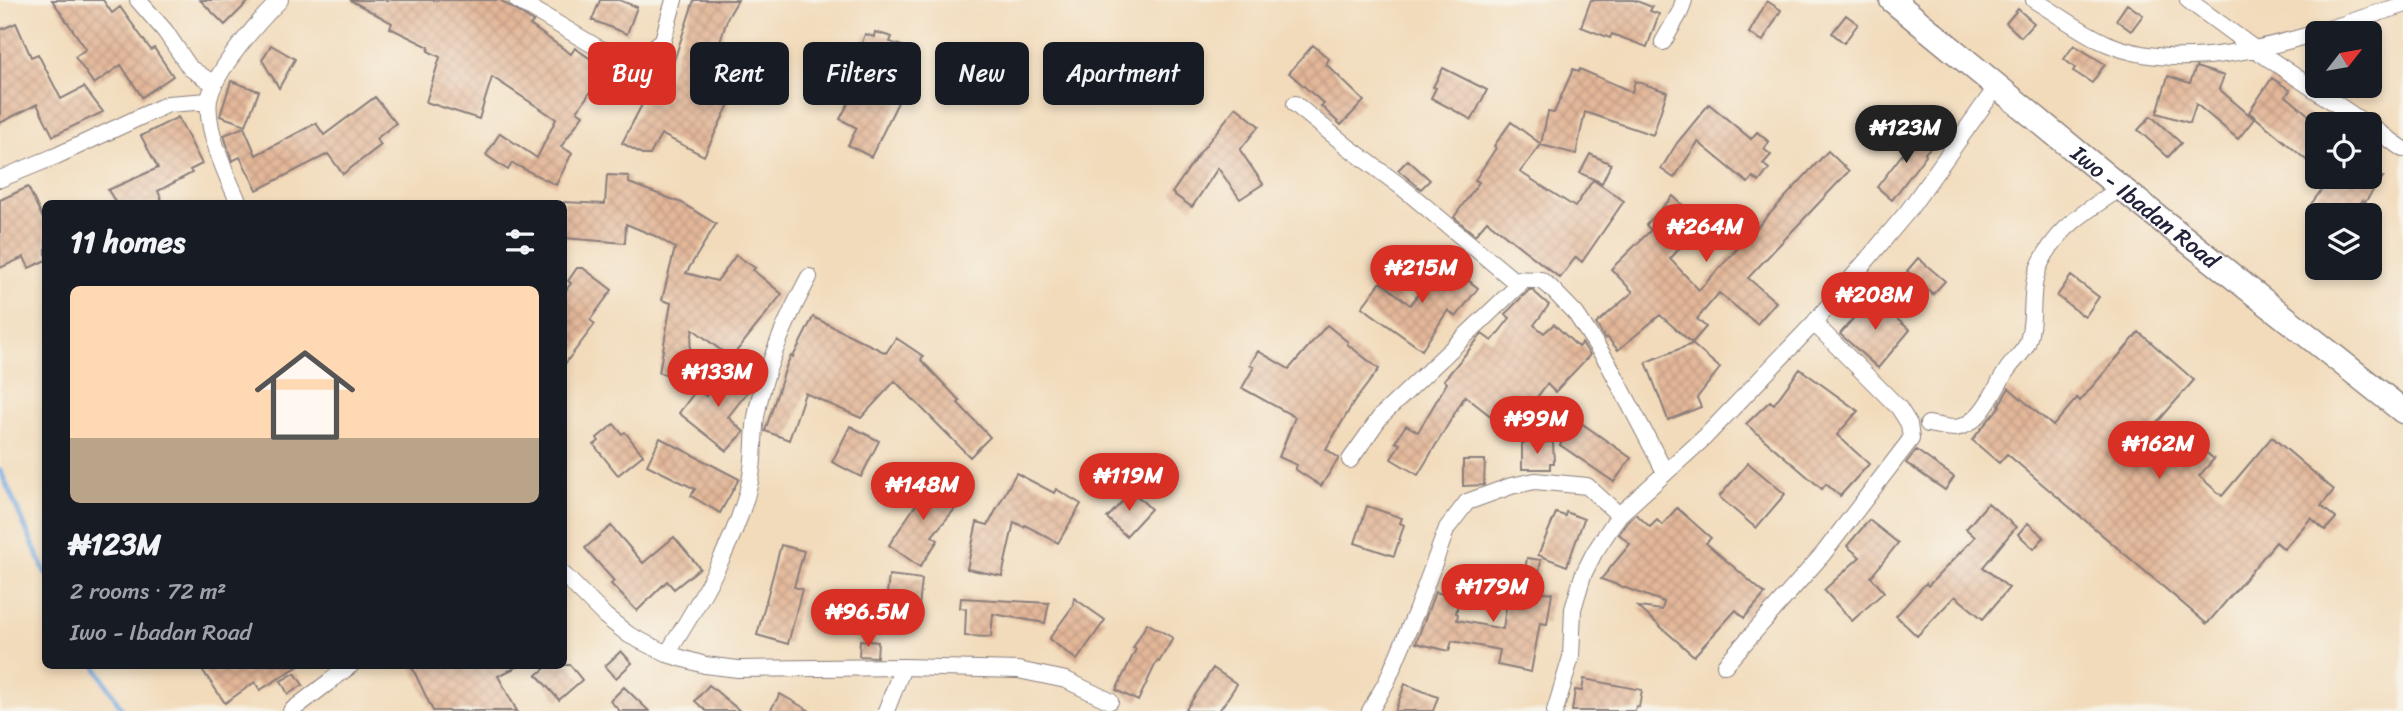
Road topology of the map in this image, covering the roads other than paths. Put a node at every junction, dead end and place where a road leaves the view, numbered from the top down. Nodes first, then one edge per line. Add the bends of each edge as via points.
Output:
1 (138, 0) edge
2 (280, 0) edge
3 (517, 0) edge
4 (674, 0) edge
5 (1684, 0) edge
6 (1892, 0) edge
7 (2034, 0) edge
8 (2188, 0) edge
9 (2403, 5) edge
10 (1663, 42) dead end
11 (2256, 50) junction
12 (214, 84) junction
13 (1998, 85) junction
14 (209, 101) junction
15 (1295, 104) dead end
16 (2349, 112) edge
17 (2382, 135) edge
18 (2403, 149) edge
19 (0, 179) edge
20 (2121, 188) junction
21 (238, 200) edge
22 (809, 277) dead end
23 (1524, 280) junction
24 (1814, 323) junction
25 (2403, 411) edge
26 (1928, 424) dead end
27 (1350, 460) dead end
28 (1665, 472) junction
29 (1619, 515) junction
30 (567, 578) edge
31 (667, 654) junction
32 (1725, 665) dead end
33 (904, 667) junction
34 (346, 669) edge
35 (1110, 701) dead end
36 (291, 711) edge
37 (886, 711) edge
38 (1370, 711) edge
39 (1555, 711) edge

1 - 12 street via 190,68
2 - 12 street via 256,24
3 - 4 street via 598,48 622,56 649,51 663,40
5 - 10 street
6 - 13 main road, Iwo - Ibadan Road
7 - 11 street via 2107,43 2145,55
8 - 11 street
9 - 11 street
11 - 16 street
12 - 14 street
13 - 20 main road, Iwo - Ibadan Road
13 - 24 street via 1908,211
14 - 19 street via 168,104
14 - 21 street via 217,148
15 - 23 street via 1512,279
17 - 18 street
20 - 25 main road, Iwo - Ibadan Road
20 - 26 street via 2068,224 2044,256 2032,283 2026,345 1972,422 1955,428
22 - 31 street via 785,325 761,396 751,481 735,528
23 - 27 street via 1381,416
23 - 28 street via 1541,280 1576,314 1608,363
24 - 28 street via 1704,438
24 - 32 street via 1899,408 1909,424 1911,439 1823,554
28 - 29 street
29 - 38 street via 1587,486 1535,481 1467,502 1447,528 1387,681
29 - 39 street via 1583,575 1573,609 1571,657
30 - 31 street via 629,635
31 - 33 street via 738,669
33 - 35 street via 1018,670 1066,680
33 - 37 street
34 - 36 street

